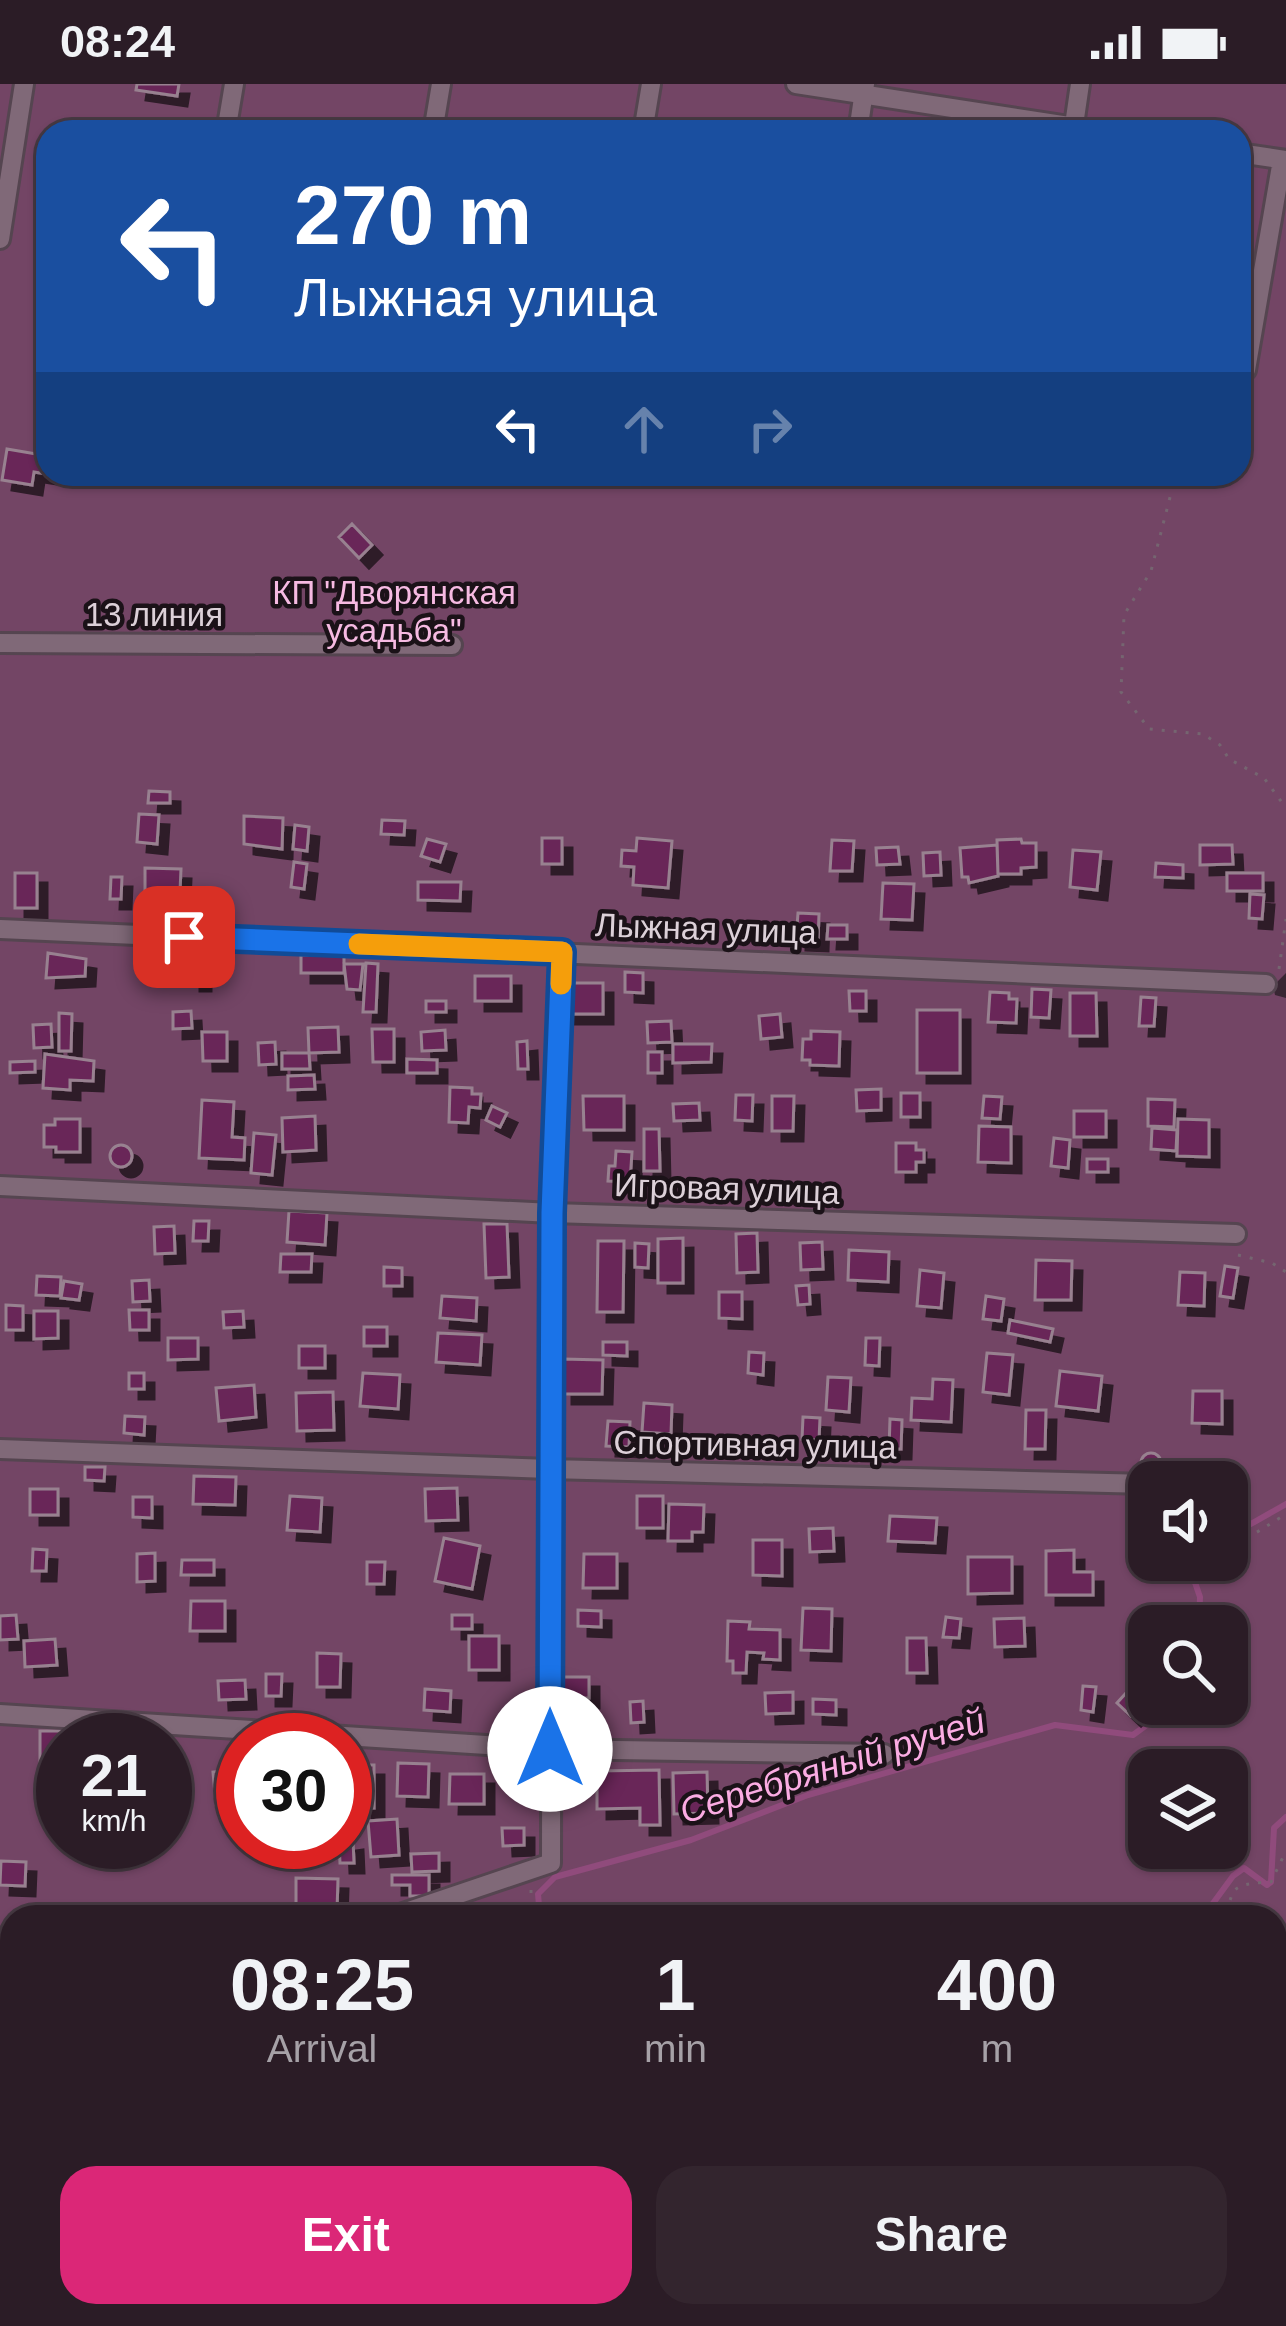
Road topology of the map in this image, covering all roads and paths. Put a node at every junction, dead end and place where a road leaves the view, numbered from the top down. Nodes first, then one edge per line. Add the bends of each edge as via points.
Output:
1 (24, 84) edge
2 (234, 84) edge
3 (441, 84) edge
4 (651, 84) edge
5 (796, 84) edge
6 (1080, 84) edge
7 (864, 89) edge
8 (228, 120) edge
9 (435, 120) edge
10 (645, 120) edge
11 (860, 120) edge
12 (1026, 120) edge
13 (1074, 120) edge
14 (1251, 155) edge
15 (1284, 160) edge
16 (0, 239) edge
17 (1251, 342) edge
18 (1173, 486) edge
19 (0, 644) edge
20 (452, 645) dead end
21 (1286, 808) edge
22 (1286, 919) edge
23 (0, 929) edge
24 (562, 952) junction
25 (1266, 984) joint
26 (0, 1186) edge
27 (552, 1213) junction
28 (1230, 1234) joint
29 (1286, 1272) edge
30 (0, 1450) edge
31 (550, 1469) junction
32 (1128, 1483) edge
33 (1286, 1514) edge
34 (1248, 1538) edge
35 (0, 1714) edge
36 (550, 1749) junction
37 (884, 1754) dead end
38 (1286, 1852) edge
39 (531, 1870) junction
40 (427, 1905) edge
41 (531, 1905) edge
42 (1228, 1905) edge

1 - 16 street
2 - 8 street
3 - 9 street
4 - 10 street
5 - 7 street
6 - 13 street
7 - 11 street
7 - 12 street
14 - 15 street
15 - 17 street
18 - 21 path via 1151,571 1124,615 1120,692 1149,729 1203,734 1220,745 1264,778
19 - 20 street, 13 линия
22 - 25 path via 1282,959
23 - 24 street, Лыжная улица
24 - 25 street, Лыжная улица
24 - 27 street
26 - 27 street, Игровая улица
27 - 28 street, Игровая улица
27 - 31 street
28 - 29 path via 1239,1255
30 - 31 street, Спортивная улица
31 - 32 street, Спортивная улица
31 - 36 street
33 - 34 path
35 - 36 street
36 - 37 street
36 - 39 street via 551,1864
38 - 42 path via 1270,1882 1236,1886
39 - 40 street
39 - 41 path

